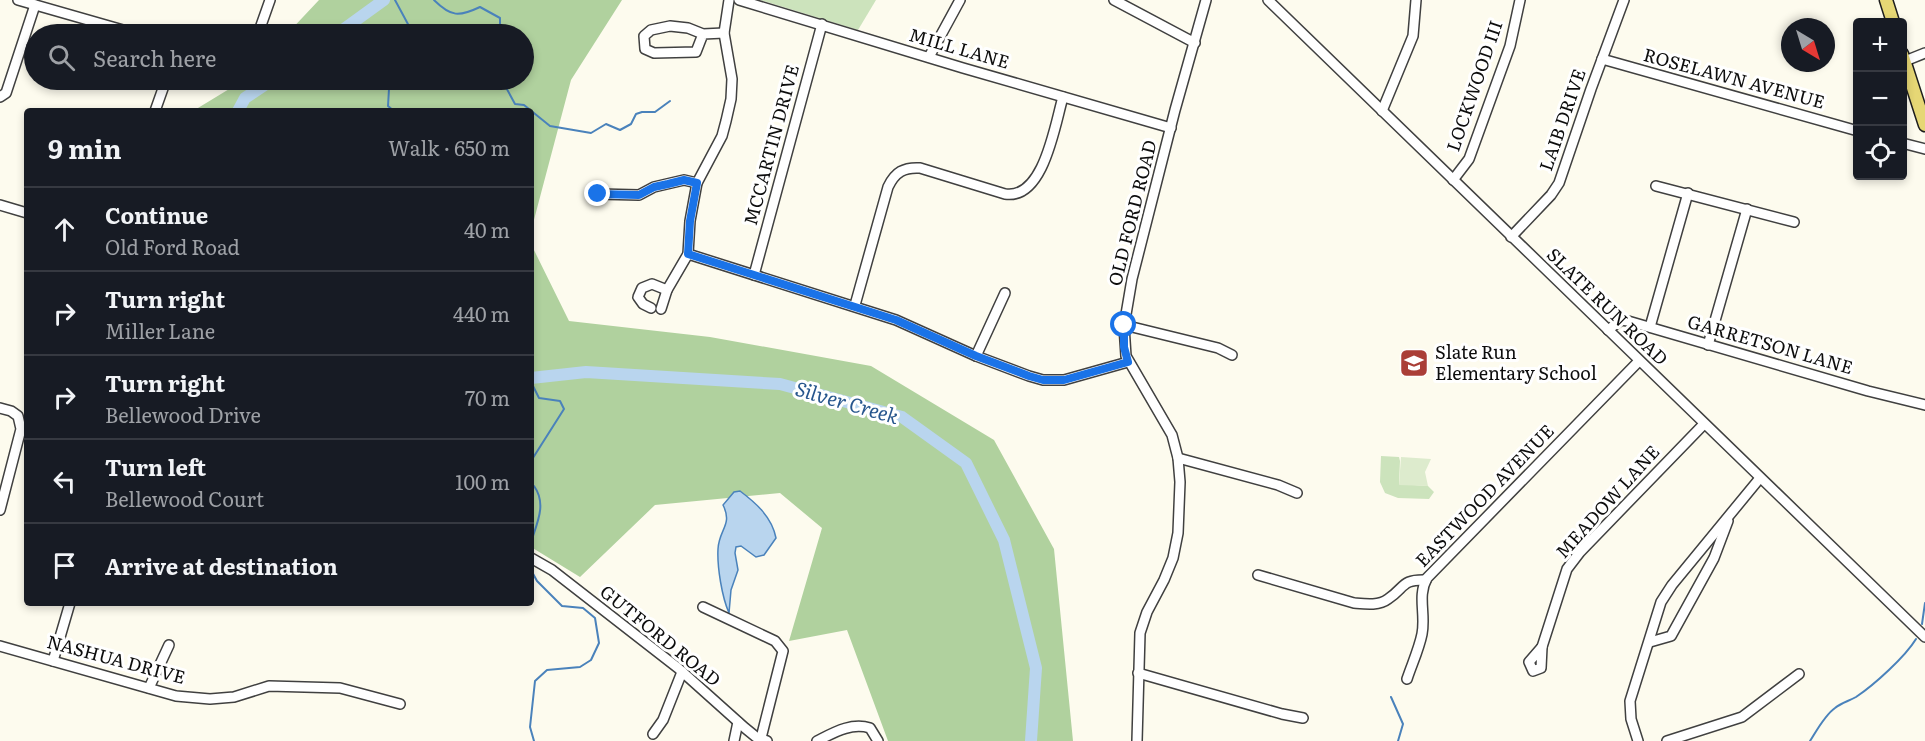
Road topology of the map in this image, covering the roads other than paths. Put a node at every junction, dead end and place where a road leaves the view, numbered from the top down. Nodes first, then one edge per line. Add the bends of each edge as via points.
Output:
1 (18, 0) edge
2 (270, 0) edge
3 (729, 0) edge
4 (739, 0) edge
5 (960, 0) edge
6 (1114, 0) edge
7 (1206, 0) edge
8 (1268, 0) edge
9 (1416, 0) edge
10 (1520, 0) edge
11 (1624, 0) edge
12 (1886, 0) edge
13 (53, 4) edge
14 (1277, 4) edge
15 (35, 5) junction
16 (1892, 18) edge
17 (29, 24) edge
18 (108, 24) edge
19 (262, 24) edge
20 (822, 24) junction
21 (724, 33) junction
22 (703, 34) junction
23 (24, 38) edge
24 (1195, 43) junction
25 (1925, 53) edge
26 (1907, 56) edge
27 (929, 57) junction
28 (1602, 59) junction
29 (1907, 67) edge
30 (162, 90) edge
31 (1063, 96) junction
32 (0, 97) edge
33 (156, 108) edge
34 (1382, 111) junction
35 (1925, 125) edge
36 (1171, 128) junction
37 (1853, 130) edge
38 (1907, 144) edge
39 (1925, 149) edge
40 (1453, 180) junction
41 (697, 183) junction
42 (1656, 186) dead end
43 (1688, 193) junction
44 (598, 194) dead end
45 (0, 205) edge
46 (1747, 209) junction
47 (24, 212) edge
48 (1794, 222) dead end
49 (1511, 237) junction
50 (688, 254) junction
51 (754, 275) junction
52 (667, 290) junction
53 (1005, 293) dead end
54 (855, 306) junction
55 (1124, 325) junction
56 (1650, 327) junction
57 (1608, 330) junction
58 (1708, 345) junction
59 (1232, 355) dead end
60 (976, 356) junction
61 (1640, 361) junction
62 (1128, 362) junction
63 (1925, 405) edge
64 (0, 408) edge
65 (1704, 424) junction
66 (1178, 458) junction
67 (1760, 478) junction
68 (1297, 493) dead end
69 (0, 510) edge
70 (1731, 515) junction
71 (534, 560) edge
72 (1258, 575) dead end
73 (1426, 580) junction
74 (69, 606) edge
75 (703, 607) dead end
76 (1925, 637) edge
77 (1650, 642) junction
78 (169, 645) dead end
79 (0, 646) edge
80 (1542, 647) dead end
81 (53, 661) junction
82 (682, 672) junction
83 (1138, 673) junction
84 (1799, 674) dead end
85 (1407, 679) dead end
86 (149, 688) junction
87 (400, 704) dead end
88 (1303, 718) dead end
89 (738, 722) junction
90 (652, 734) dead end
91 (764, 740) edge
92 (734, 741) edge
93 (817, 741) edge
94 (878, 741) edge
95 (1137, 741) edge
96 (1638, 741) edge
97 (1667, 741) edge

1 - 15 street
2 - 19 street
3 - 21 street
4 - 20 street, MILL LANE
5 - 27 street
6 - 24 street
7 - 24 street, OLD FORD ROAD
8 - 14 street, SLATE RUN ROAD
9 - 34 street via 1413,36
10 - 40 street, LOCKWOOD III via 1510,46 1469,159
11 - 28 street, LAIB DRIVE
12 - 16 main road
13 - 15 street
13 - 18 street
14 - 34 street, SLATE RUN ROAD
15 - 17 street
20 - 27 street, MILL LANE
20 - 51 street, MCCARTIN DRIVE
21 - 22 street
21 - 41 street via 731,99 722,136
22 - 22 street via 670,26 651,30 643,43 645,49 654,53 696,52
23 - 32 street via 6,93
24 - 36 street, OLD FORD ROAD
25 - 26 street
27 - 31 street, MILL LANE
28 - 37 street, ROSELAWN AVENUE
28 - 49 street, LAIB DRIVE via 1559,183
29 - 35 main road
30 - 33 street
31 - 36 street, MILL LANE
31 - 54 street via 1039,173 1022,192 1005,194 920,168 897,173 888,187
34 - 40 street, SLATE RUN ROAD
36 - 55 street, OLD FORD ROAD
38 - 39 street
40 - 49 street, SLATE RUN ROAD
41 - 44 street via 684,180 639,195
41 - 50 street
42 - 43 street
43 - 46 street
43 - 56 street
45 - 47 street
46 - 48 street
46 - 58 street
49 - 57 street, SLATE RUN ROAD
50 - 51 street
50 - 52 street
51 - 54 street
52 - 52 street via 656,309 643,304 638,297 642,288 652,284
53 - 60 street
54 - 60 street
55 - 59 street
55 - 62 street, OLD FORD ROAD
56 - 57 street, GARRETSON LANE via 1621,320
56 - 58 street, GARRETSON LANE
57 - 61 street, SLATE RUN ROAD
58 - 63 street, GARRETSON LANE
60 - 62 street via 1029,376 1058,381
61 - 65 street, SLATE RUN ROAD
61 - 73 street, EASTWOOD AVENUE
62 - 66 street, OLD FORD ROAD via 1167,424
64 - 69 street via 18,416 21,429
65 - 67 street, SLATE RUN ROAD
65 - 80 street, MEADOW LANE via 1567,569
66 - 68 street
66 - 83 street, OLD FORD ROAD via 1178,533 1169,570 1142,623
67 - 70 street
67 - 76 street, SLATE RUN ROAD
70 - 77 street via 1661,602
70 - 77 street via 1714,558 1671,636
71 - 82 street, GUTFORD ROAD
72 - 73 street via 1366,604 1389,599 1410,581
73 - 85 street, EASTWOOD AVENUE via 1421,595 1424,625
74 - 81 street
75 - 91 street via 775,641 783,651
77 - 96 street via 1630,701
78 - 86 street
79 - 81 street, NASHUA DRIVE
81 - 86 street, NASHUA DRIVE
82 - 89 street, GUTFORD ROAD
82 - 90 street via 663,720
83 - 88 street
83 - 95 street, OLD FORD ROAD
84 - 97 street via 1742,717
86 - 87 street, NASHUA DRIVE via 176,696 210,699 234,697 269,686 340,688
89 - 91 street, GUTFORD ROAD
89 - 92 street
93 - 94 street via 862,725 870,728

